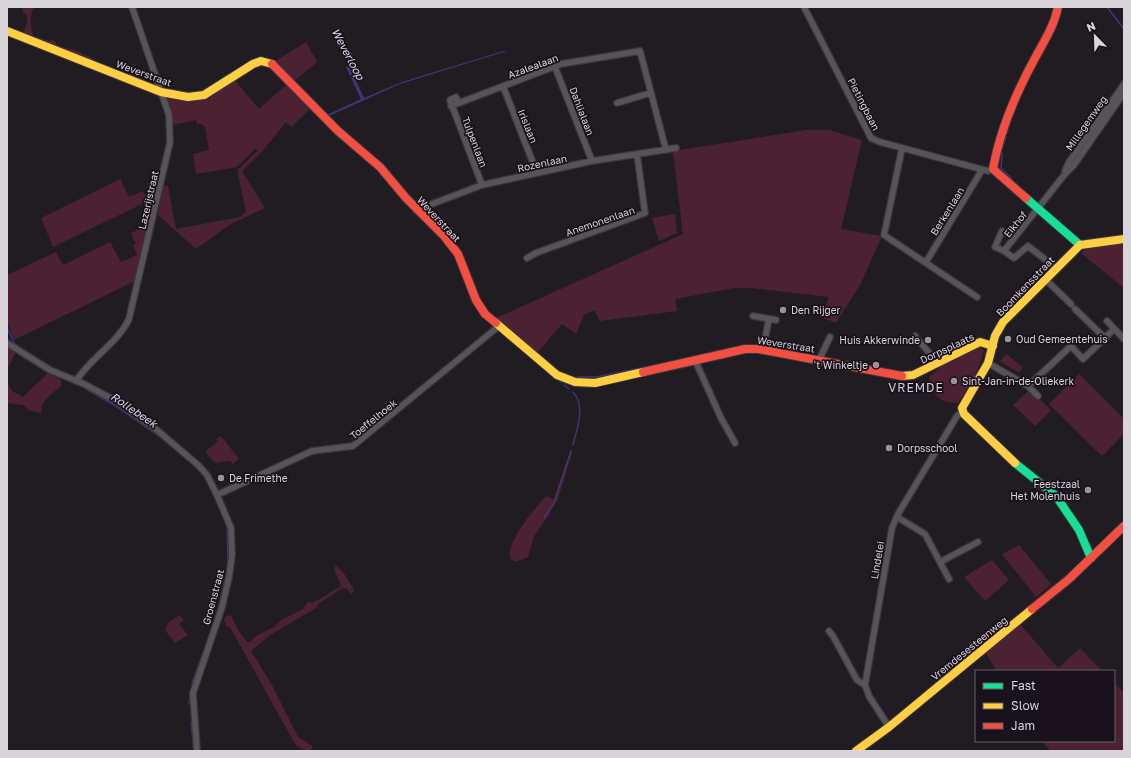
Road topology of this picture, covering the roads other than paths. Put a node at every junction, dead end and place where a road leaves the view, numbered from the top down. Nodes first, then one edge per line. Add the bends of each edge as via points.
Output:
1 (132, 7) edge
2 (804, 7) edge
3 (1058, 7) edge
4 (7, 31) edge
5 (555, 67) junction
6 (1124, 84) edge
7 (503, 86) junction
8 (161, 92) junction
9 (650, 93) junction
10 (1124, 94) edge
11 (617, 103) dead end
12 (451, 106) joint
13 (1104, 117) junction
14 (676, 148) dead end
15 (902, 148) junction
16 (666, 150) junction
17 (636, 154) junction
18 (592, 162) junction
19 (993, 169) junction
20 (982, 170) junction
21 (537, 173) junction
22 (482, 185) junction
23 (1039, 209) junction
24 (416, 210) junction
25 (1002, 231) dead end
26 (1124, 239) edge
27 (1080, 245) junction
28 (1004, 251) junction
29 (528, 258) dead end
30 (926, 262) junction
31 (1056, 268) junction
32 (1045, 279) junction
33 (977, 297) dead end
34 (1071, 304) dead end
35 (1075, 309) dead end
36 (753, 316) dead end
37 (769, 319) junction
38 (776, 320) dead end
39 (1106, 322) dead end
40 (498, 326) junction
41 (1114, 329) junction
42 (915, 336) dead end
43 (830, 337) dead end
44 (1105, 338) junction
45 (1124, 338) edge
46 (7, 343) edge
47 (993, 346) junction
48 (763, 349) junction
49 (695, 360) junction
50 (819, 360) junction
51 (988, 363) junction
52 (935, 364) junction
53 (913, 375) joint
54 (76, 381) junction
55 (1028, 386) junction
56 (1038, 396) dead end
57 (962, 408) junction
58 (735, 443) dead end
59 (217, 495) junction
60 (897, 516) junction
61 (1124, 526) edge
62 (978, 542) dead end
63 (1091, 558) junction
64 (940, 562) junction
65 (949, 579) dead end
66 (829, 631) dead end
67 (865, 685) junction
68 (889, 727) junction
69 (198, 751) edge
70 (856, 751) edge

1 - 8 street, Lazerijstraat
2 - 15 street, Pietingbaan via 871,138
3 - 19 street via 1054,24 1008,110
4 - 8 street, Weverstraat
5 - 7 street, Azalealaan
5 - 9 street, Azalealaan via 640,51
5 - 18 street, Dahlialaan
6 - 13 street, Millegemweg
7 - 12 street, Azalealaan via 459,103 456,97 450,100
7 - 21 street, Irislaan
8 - 24 street, Weverstraat via 197,97 253,64 260,61 269,63 338,131 380,167
8 - 54 street, Lazerijstraat via 169,115 170,142 129,319
9 - 11 street
9 - 16 street
10 - 13 street, Millegemweg
12 - 22 street, Tulpenlaan
13 - 23 street, Millegemweg via 1074,165
14 - 16 street, Rozenlaan
15 - 20 street, Pietingbaan
15 - 30 street via 884,235
16 - 17 street, Rozenlaan
17 - 18 street, Rozenlaan
17 - 29 street, Anemonenlaan via 645,211 643,215
18 - 21 street, Rozenlaan
19 - 20 street, Pietingbaan
19 - 23 street
20 - 30 street, Berkenlaan
21 - 22 street, Rozenlaan
22 - 24 street, Rozenlaan
23 - 27 street
23 - 28 street, Eikhof
24 - 40 street, Weverstraat via 444,236 458,254 480,307
25 - 28 street, Eikhof via 995,247
26 - 27 street
27 - 31 street, Boomkensstraat
28 - 31 street, Eikhof via 1014,258 1028,246
30 - 33 street
31 - 32 street, Boomkensstraat
32 - 34 street
32 - 47 street, Boomkensstraat via 1004,322 995,336
35 - 44 street
36 - 37 street
37 - 38 street
37 - 48 street
39 - 41 street
40 - 49 street, Weverstraat via 557,375 575,382 595,383
40 - 59 street, Toeffelhoek via 354,446 312,451
41 - 44 street
41 - 45 street
42 - 52 street
43 - 50 street
44 - 55 street via 1083,359 1071,346
46 - 54 street, Groenstraat via 50,370
47 - 51 street
47 - 52 street, Dorpsplaats via 980,342
48 - 49 street, Weverstraat via 745,349
48 - 50 street, Weverstraat
49 - 58 street
50 - 53 street, Weverstraat via 897,376
51 - 55 street
51 - 57 street
52 - 53 street, Dorpsplaats
54 - 59 street, Groenstraat via 116,401 177,445 207,475
55 - 56 street
57 - 60 street, Lindelei
57 - 63 street via 964,414 1010,459 1057,497 1079,530
59 - 69 street, Groenstraat via 231,528 231,563 222,607 194,687 192,707
60 - 64 street via 925,534
60 - 67 street, Lindelei via 892,528
61 - 63 street, Vremdesesteenweg
62 - 64 street
63 - 68 street, Vremdesesteenweg
64 - 65 street
66 - 67 street via 856,680
67 - 68 street
68 - 70 street, Vremdesesteenweg

